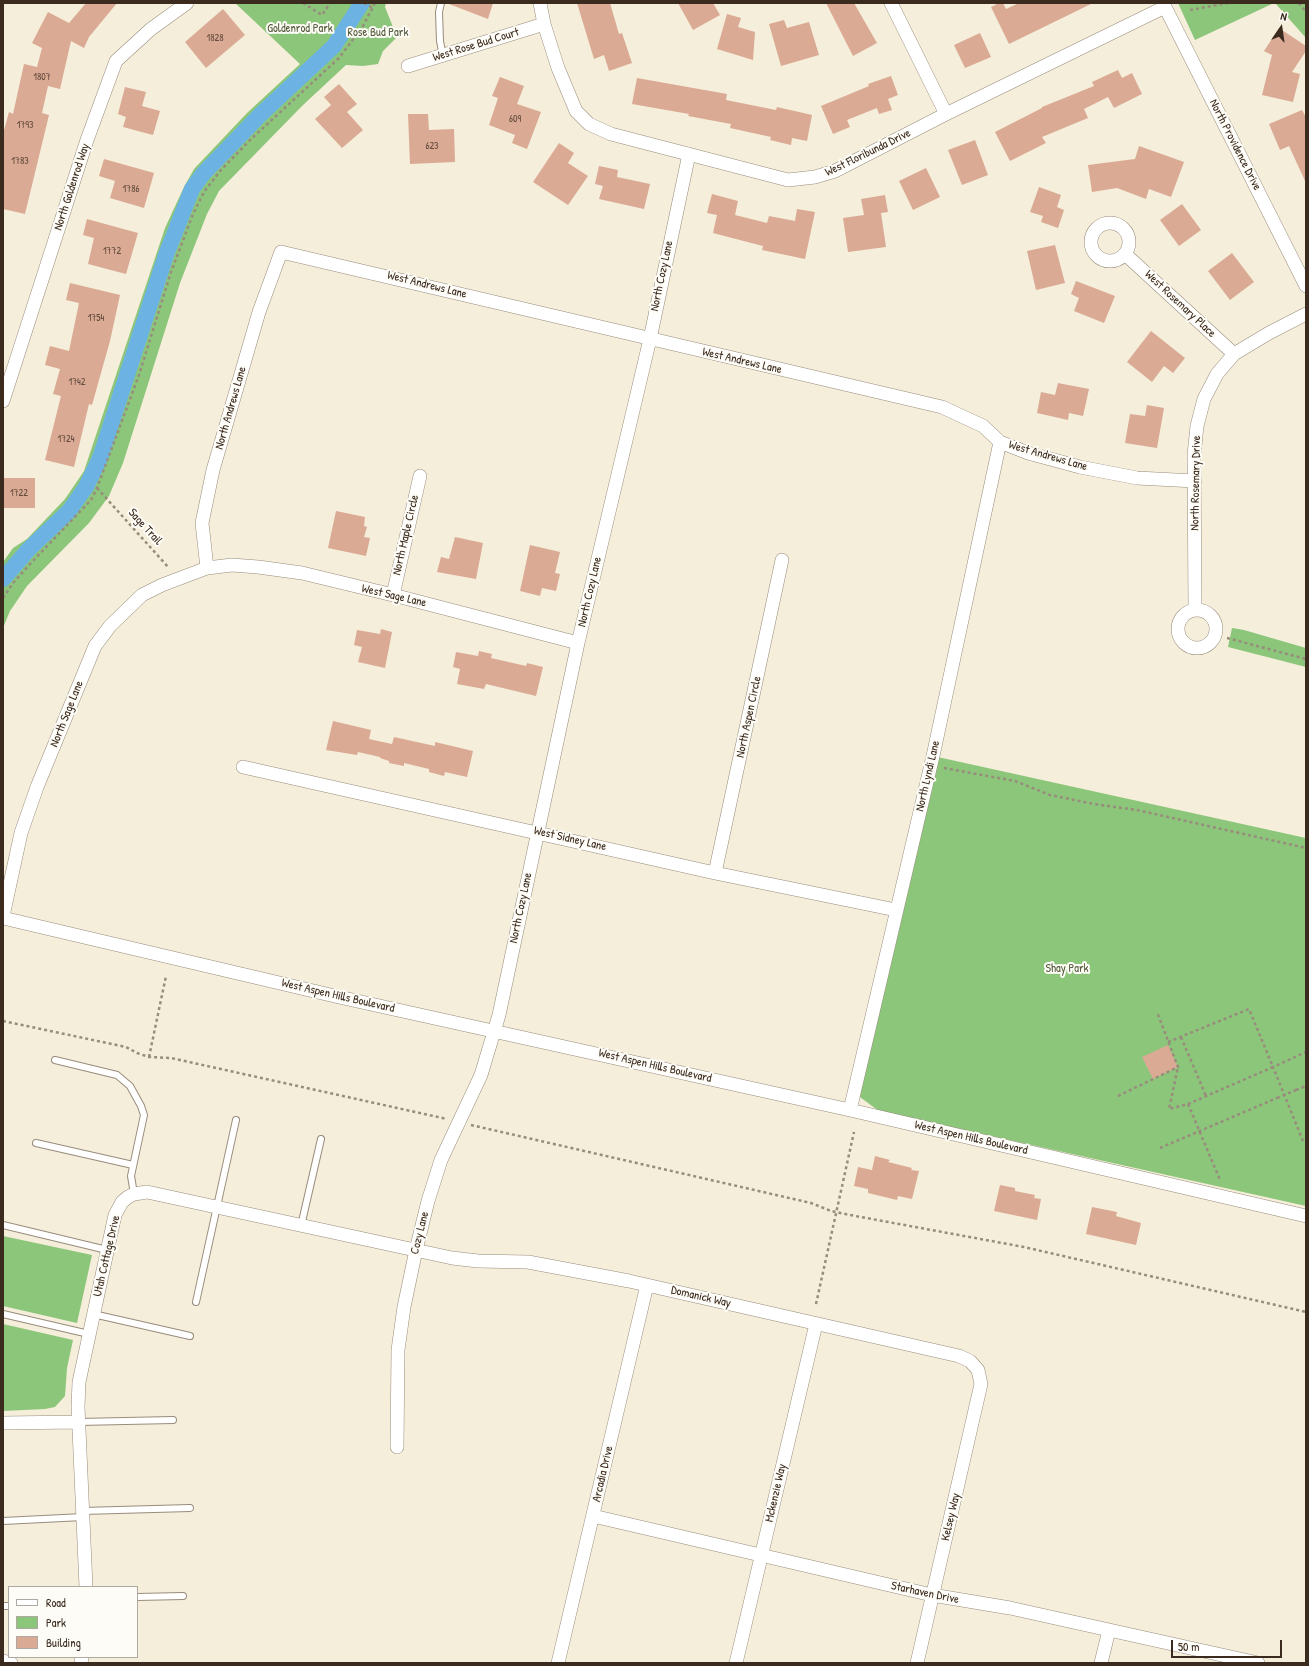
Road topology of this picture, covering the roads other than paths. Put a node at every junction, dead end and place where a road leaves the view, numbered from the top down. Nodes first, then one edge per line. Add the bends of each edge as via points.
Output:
1 (187, 3) edge
2 (441, 3) edge
3 (540, 3) edge
4 (891, 3) edge
5 (1164, 5) edge
6 (544, 24) junction
7 (443, 56) junction
8 (408, 66) dead end
9 (946, 114) junction
10 (689, 154) junction
11 (281, 252) joint
12 (1125, 254) dead end
13 (1306, 286) edge
14 (1306, 314) edge
15 (650, 339) junction
16 (1234, 354) junction
17 (3, 401) edge
18 (1000, 442) junction
19 (420, 476) dead end
20 (1195, 481) junction
21 (782, 560) dead end
22 (207, 568) junction
23 (393, 595) junction
24 (1194, 609) dead end
25 (578, 642) junction
26 (243, 767) dead end
27 (537, 832) junction
28 (715, 873) junction
29 (896, 910) junction
30 (3, 917) edge
31 (495, 1031) junction
32 (55, 1060) dead end
33 (850, 1110) junction
34 (236, 1120) dead end
35 (321, 1139) dead end
36 (36, 1143) dead end
37 (133, 1165) junction
38 (134, 1194) junction
39 (217, 1207) junction
40 (1306, 1216) edge
41 (3, 1225) edge
42 (301, 1226) junction
43 (107, 1250) junction
44 (416, 1250) junction
45 (647, 1285) junction
46 (196, 1302) dead end
47 (3, 1314) edge
48 (94, 1314) junction
49 (816, 1324) junction
50 (89, 1334) junction
51 (190, 1336) dead end
52 (978, 1370) joint
53 (173, 1420) dead end
54 (78, 1422) junction
55 (3, 1423) edge
56 (397, 1447) dead end
57 (190, 1508) dead end
58 (82, 1514) junction
59 (593, 1516) junction
60 (3, 1521) edge
61 (762, 1555) junction
62 (86, 1586) edge
63 (932, 1595) junction
64 (183, 1596) dead end
65 (138, 1597) edge
66 (1109, 1630) junction
67 (3, 1661) edge
68 (11, 1663) edge
69 (558, 1663) edge
70 (736, 1663) edge
71 (917, 1663) edge
72 (1101, 1663) edge
73 (1258, 1663) edge

1 - 17 street, North Goldenrod Way via 116,61 82,154
2 - 7 lane via 440,41
3 - 6 street, West Floribunda Drive
4 - 9 street
5 - 9 street, West Floribunda Drive
5 - 13 street, North Providence Drive
6 - 7 street, West Rose Bud Court
6 - 10 street, West Floribunda Drive via 558,68 576,111 583,119 611,134
7 - 8 street, West Rose Bud Court
9 - 10 street, West Floribunda Drive via 836,171 815,177 788,180
10 - 15 street, North Cozy Lane
11 - 15 street, West Andrews Lane
11 - 22 street, North Andrews Lane via 259,312 213,470 202,524
12 - 16 street, West Rosemary Place
14 - 16 street, North Rosemary Drive
15 - 18 street, West Andrews Lane via 942,407 984,426
15 - 25 street, North Cozy Lane
16 - 20 street, North Rosemary Drive via 1210,386 1200,412 1195,440
18 - 20 street, West Andrews Lane via 1028,453 1080,467 1137,478
18 - 29 street, North Lyndi Lane via 933,756
19 - 23 street, North Maple Circle
20 - 24 street, North Rosemary Drive
21 - 28 street, North Aspen Circle
22 - 23 street, West Sage Lane via 232,565 302,573
22 - 30 street, North Sage Lane via 142,595 110,626 96,646 37,787 21,833
23 - 25 street, West Sage Lane
25 - 27 street, North Cozy Lane
26 - 27 street, West Sidney Lane
27 - 28 street, West Sidney Lane
27 - 31 street, North Cozy Lane
28 - 29 street, West Sidney Lane
29 - 33 street, North Lyndi Lane
30 - 31 street, West Aspen Hills Boulevard via 339,997
31 - 33 street, West Aspen Hills Boulevard
31 - 44 street, Cozy Lane via 481,1075 434,1180
32 - 37 lane via 117,1075 130,1086 144,1115
33 - 40 street, West Aspen Hills Boulevard
34 - 39 lane
35 - 42 lane
36 - 37 lane
37 - 38 lane via 130,1181
38 - 39 street via 156,1193
38 - 43 street, Utah Cottage Drive via 118,1208
39 - 42 street
39 - 46 lane
41 - 43 lane
42 - 44 street
43 - 48 street, Utah Cottage Drive
44 - 45 street, Domanick Way via 472,1260 542,1264
44 - 56 street, Cozy Lane via 398,1350
45 - 49 street, Domanick Way
45 - 59 street, Arcadia Drive
47 - 50 lane
48 - 50 street, Utah Cottage Drive
48 - 51 lane
49 - 52 street, Domanick Way via 959,1356 970,1361
49 - 61 street, Mckenzie Way
50 - 54 street, Utah Cottage Drive via 79,1382
52 - 63 street, Kelsey Way via 981,1384
53 - 54 lane
54 - 55 street
54 - 58 street, Utah Cottage Drive
57 - 58 lane
58 - 60 lane
58 - 62 street, Utah Cottage Drive
59 - 61 street, Starhaven Drive
59 - 69 street, Arcadia Drive
61 - 63 street, Starhaven Drive
61 - 70 street, Mckenzie Way
63 - 66 street, Starhaven Drive via 1010,1608
63 - 71 street, Kelsey Way
64 - 65 lane
66 - 72 street
66 - 73 street, Starhaven Drive
67 - 68 street

